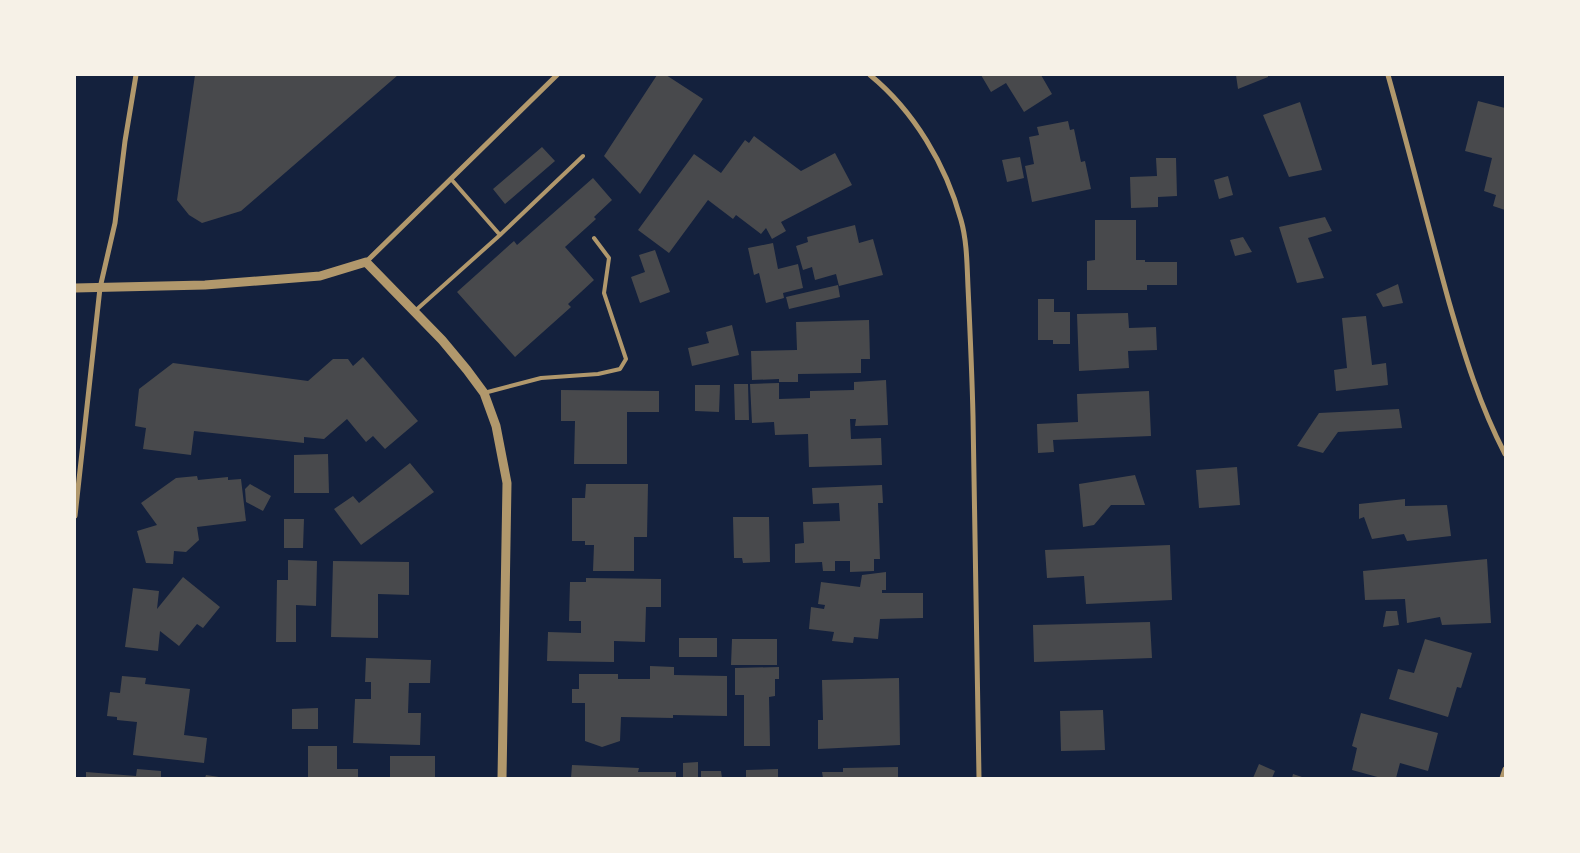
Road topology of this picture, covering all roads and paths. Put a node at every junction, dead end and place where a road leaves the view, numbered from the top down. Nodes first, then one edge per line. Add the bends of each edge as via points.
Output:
1 (136, 75) edge
2 (557, 75) edge
3 (870, 75) edge
4 (1388, 75) edge
5 (583, 156) dead end
6 (451, 179) junction
7 (500, 235) junction
8 (594, 238) dead end
9 (366, 262) junction
10 (75, 288) edge
11 (100, 288) junction
12 (414, 312) junction
13 (484, 393) junction
14 (1505, 454) edge
15 (75, 516) edge
16 (1505, 769) edge
17 (502, 778) edge
18 (979, 778) edge
19 (1502, 778) edge

1 - 11 street via 115,223
2 - 6 street
3 - 18 street via 900,106 934,154 952,191 966,253 972,369
4 - 14 street via 1469,367
5 - 7 lane
6 - 7 lane
6 - 9 street
7 - 12 lane
8 - 13 lane via 609,258 604,294 626,359 620,369 541,378
9 - 11 street via 320,276 205,285
9 - 12 street
10 - 11 street
11 - 15 street
12 - 13 street via 442,340
13 - 17 street via 496,426 507,483
16 - 19 street

